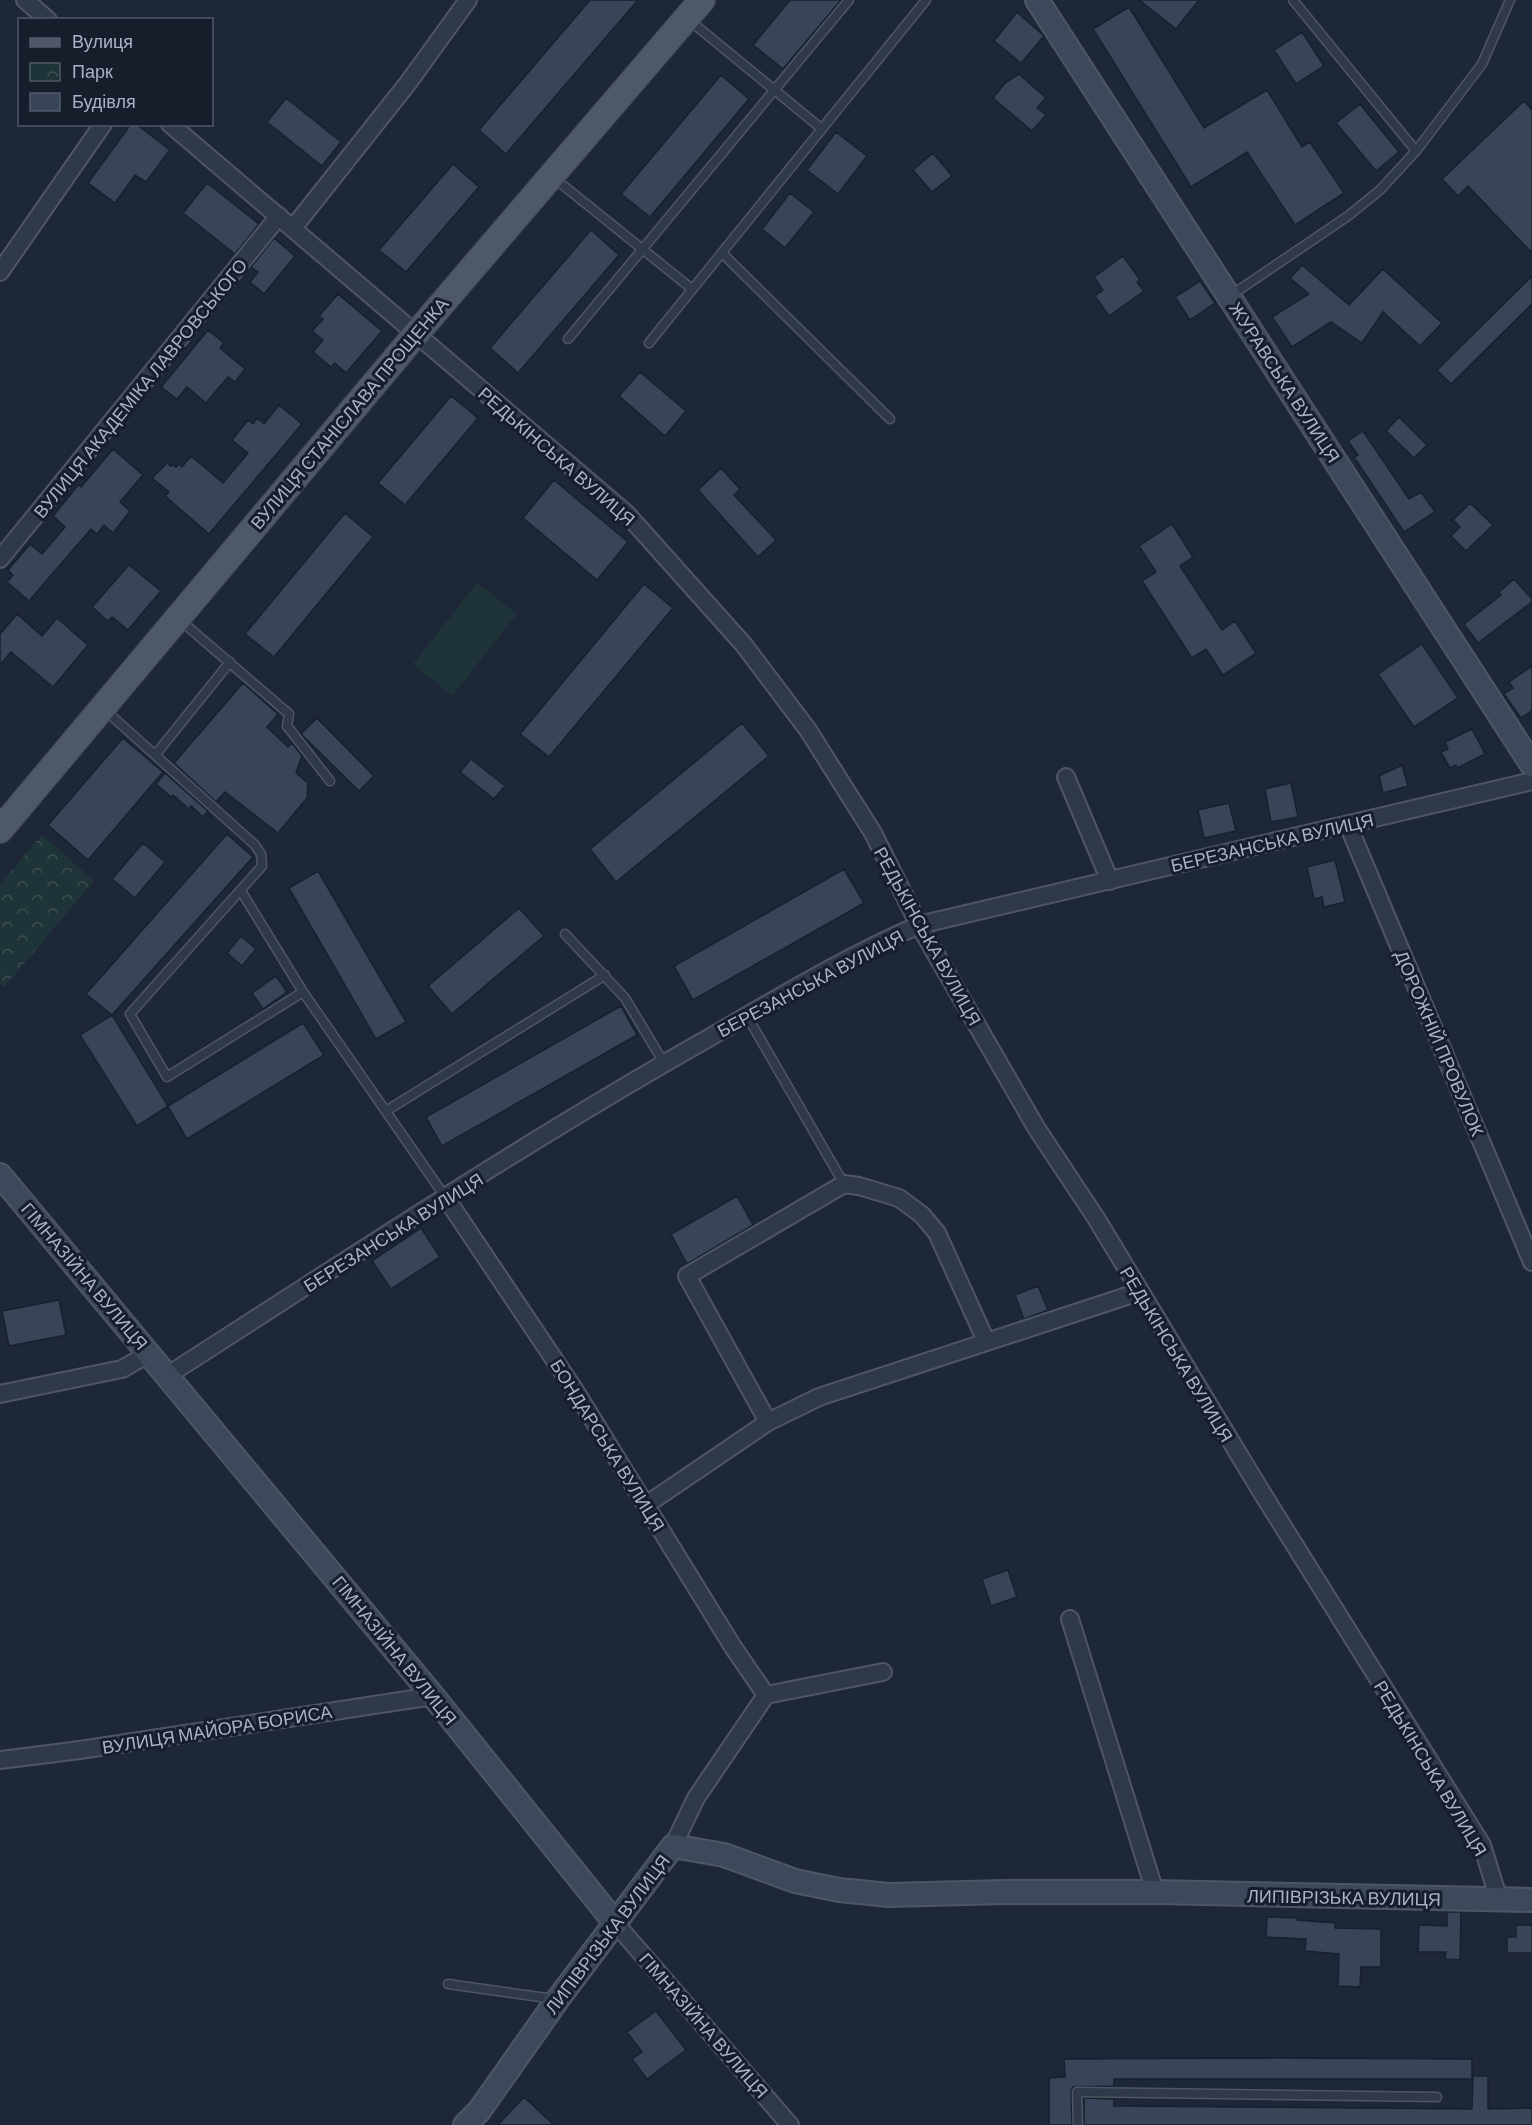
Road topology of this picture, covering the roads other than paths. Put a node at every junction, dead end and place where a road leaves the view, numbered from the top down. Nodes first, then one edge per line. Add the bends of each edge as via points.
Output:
1 (25, 0) edge
2 (468, 0) edge
3 (849, 0) edge
4 (926, 0) edge
5 (1037, 0) edge
6 (1293, 0) edge
7 (1510, 0) edge
8 (694, 9) edge
9 (46, 18) edge
10 (774, 90) junction
11 (102, 126) edge
12 (172, 126) edge
13 (822, 129) junction
14 (1416, 151) junction
15 (551, 176) junction
16 (279, 216) junction
17 (293, 228) junction
18 (642, 249) junction
19 (722, 253) junction
20 (0, 272) edge
21 (692, 289) junction
22 (1230, 296) junction
23 (416, 333) junction
24 (568, 339) dead end
25 (649, 343) dead end
26 (890, 418) dead end
27 (0, 560) edge
28 (178, 618) junction
29 (230, 662) junction
30 (103, 708) junction
31 (156, 754) junction
32 (1532, 765) edge
33 (1066, 777) dead end
34 (330, 781) dead end
35 (1532, 781) edge
36 (1348, 825) junction
37 (0, 830) edge
38 (1110, 881) junction
39 (241, 891) junction
40 (919, 925) junction
41 (565, 934) dead end
42 (605, 975) junction
43 (303, 992) junction
44 (747, 1016) junction
45 (664, 1063) junction
46 (386, 1111) junction
47 (0, 1175) edge
48 (844, 1184) junction
49 (446, 1198) junction
50 (1532, 1262) edge
51 (1139, 1292) junction
52 (986, 1341) junction
53 (150, 1353) junction
54 (168, 1375) junction
55 (0, 1394) edge
56 (768, 1422) junction
57 (646, 1505) junction
58 (1070, 1619) dead end
59 (883, 1672) dead end
60 (766, 1695) junction
61 (433, 1696) junction
62 (0, 1760) edge
63 (673, 1846) junction
64 (1155, 1892) junction
65 (1499, 1900) junction
66 (1532, 1900) edge
67 (616, 1923) junction
68 (448, 1984) dead end
69 (558, 1999) junction
70 (1437, 2097) dead end
71 (465, 2125) edge
72 (790, 2125) edge
73 (1078, 2125) edge

1 - 9 street
2 - 17 street
3 - 10 lane
4 - 13 lane
5 - 22 street, ЖУРАВСЬКА ВУЛИЦЯ
6 - 14 lane
7 - 14 lane via 1482,64
8 - 10 lane
8 - 15 main road, ВУЛИЦЯ СТАНІСЛАВА ПРОЩЕНКА
10 - 13 lane
10 - 18 lane
11 - 20 street
12 - 16 street, РЕДЬКІНСЬКА ВУЛИЦЯ
13 - 19 lane
14 - 22 lane via 1380,190 1348,216
15 - 18 lane
15 - 23 main road, ВУЛИЦЯ СТАНІСЛАВА ПРОЩЕНКА
16 - 17 street, РЕДЬКІНСЬКА ВУЛИЦЯ
16 - 27 street, ВУЛИЦЯ АКАДЕМІКА ЛАВРОВСЬКОГО
17 - 23 street, РЕДЬКІНСЬКА ВУЛИЦЯ
18 - 21 lane
18 - 24 lane
19 - 21 lane
19 - 26 lane
21 - 25 lane
22 - 32 street, ЖУРАВСЬКА ВУЛИЦЯ
23 - 28 main road, ВУЛИЦЯ СТАНІСЛАВА ПРОЩЕНКА
23 - 40 street, РЕДЬКІНСЬКА ВУЛИЦЯ via 626,513 744,645 808,730 873,833
28 - 29 lane
28 - 30 main road, ВУЛИЦЯ СТАНІСЛАВА ПРОЩЕНКА
29 - 31 lane
29 - 34 lane via 290,714 287,726
30 - 31 lane
30 - 37 main road, ВУЛИЦЯ СТАНІСЛАВА ПРОЩЕНКА
31 - 39 lane via 255,844 261,854 261,866
33 - 38 street
35 - 36 street, БЕРЕЗАНСЬКА ВУЛИЦЯ
36 - 38 street, БЕРЕЗАНСЬКА ВУЛИЦЯ
36 - 50 street, ДОРОЖНІЙ ПРОВУЛОК
38 - 40 street, БЕРЕЗАНСЬКА ВУЛИЦЯ
39 - 43 lane
39 - 43 lane via 130,1014 167,1077
40 - 44 street, БЕРЕЗАНСЬКА ВУЛИЦЯ via 878,942
40 - 51 street, РЕДЬКІНСЬКА ВУЛИЦЯ via 1037,1130 1096,1218
41 - 42 lane
42 - 45 lane via 625,998
42 - 46 lane
43 - 46 lane
44 - 45 street, БЕРЕЗАНСЬКА ВУЛИЦЯ
44 - 48 lane
45 - 49 street, БЕРЕЗАНСЬКА ВУЛИЦЯ
46 - 49 lane
47 - 53 street, ГІМНАЗІЙНА ВУЛИЦЯ
48 - 52 street via 899,1198 922,1215 937,1233
48 - 56 street via 687,1276
49 - 54 street, БЕРЕЗАНСЬКА ВУЛИЦЯ
49 - 57 street, БОНДАРСЬКА ВУЛИЦЯ
51 - 52 street
51 - 65 street, РЕДЬКІНСЬКА ВУЛИЦЯ via 1482,1845
52 - 56 street via 819,1397
53 - 54 street, ГІМНАЗІЙНА ВУЛИЦЯ
53 - 55 street via 122,1369
54 - 61 street, ГІМНАЗІЙНА ВУЛИЦЯ
56 - 57 street
57 - 60 street, БОНДАРСЬКА ВУЛИЦЯ
58 - 64 street
59 - 60 street
60 - 63 street via 696,1798
61 - 62 street, ВУЛИЦЯ МАЙОРА БОРИСА
61 - 67 street, ГІМНАЗІЙНА ВУЛИЦЯ
63 - 64 street, ЛИПІВРІЗЬКА ВУЛИЦЯ via 724,1855 795,1881 889,1895
63 - 67 street, ЛИПІВРІЗЬКА ВУЛИЦЯ
64 - 65 street, ЛИПІВРІЗЬКА ВУЛИЦЯ
65 - 66 street, ЛИПІВРІЗЬКА ВУЛИЦЯ
67 - 69 street, ЛИПІВРІЗЬКА ВУЛИЦЯ
67 - 72 street, ГІМНАЗІЙНА ВУЛИЦЯ
68 - 69 lane
69 - 71 street, ЛИПІВРІЗЬКА ВУЛИЦЯ
70 - 73 lane via 1077,2092

